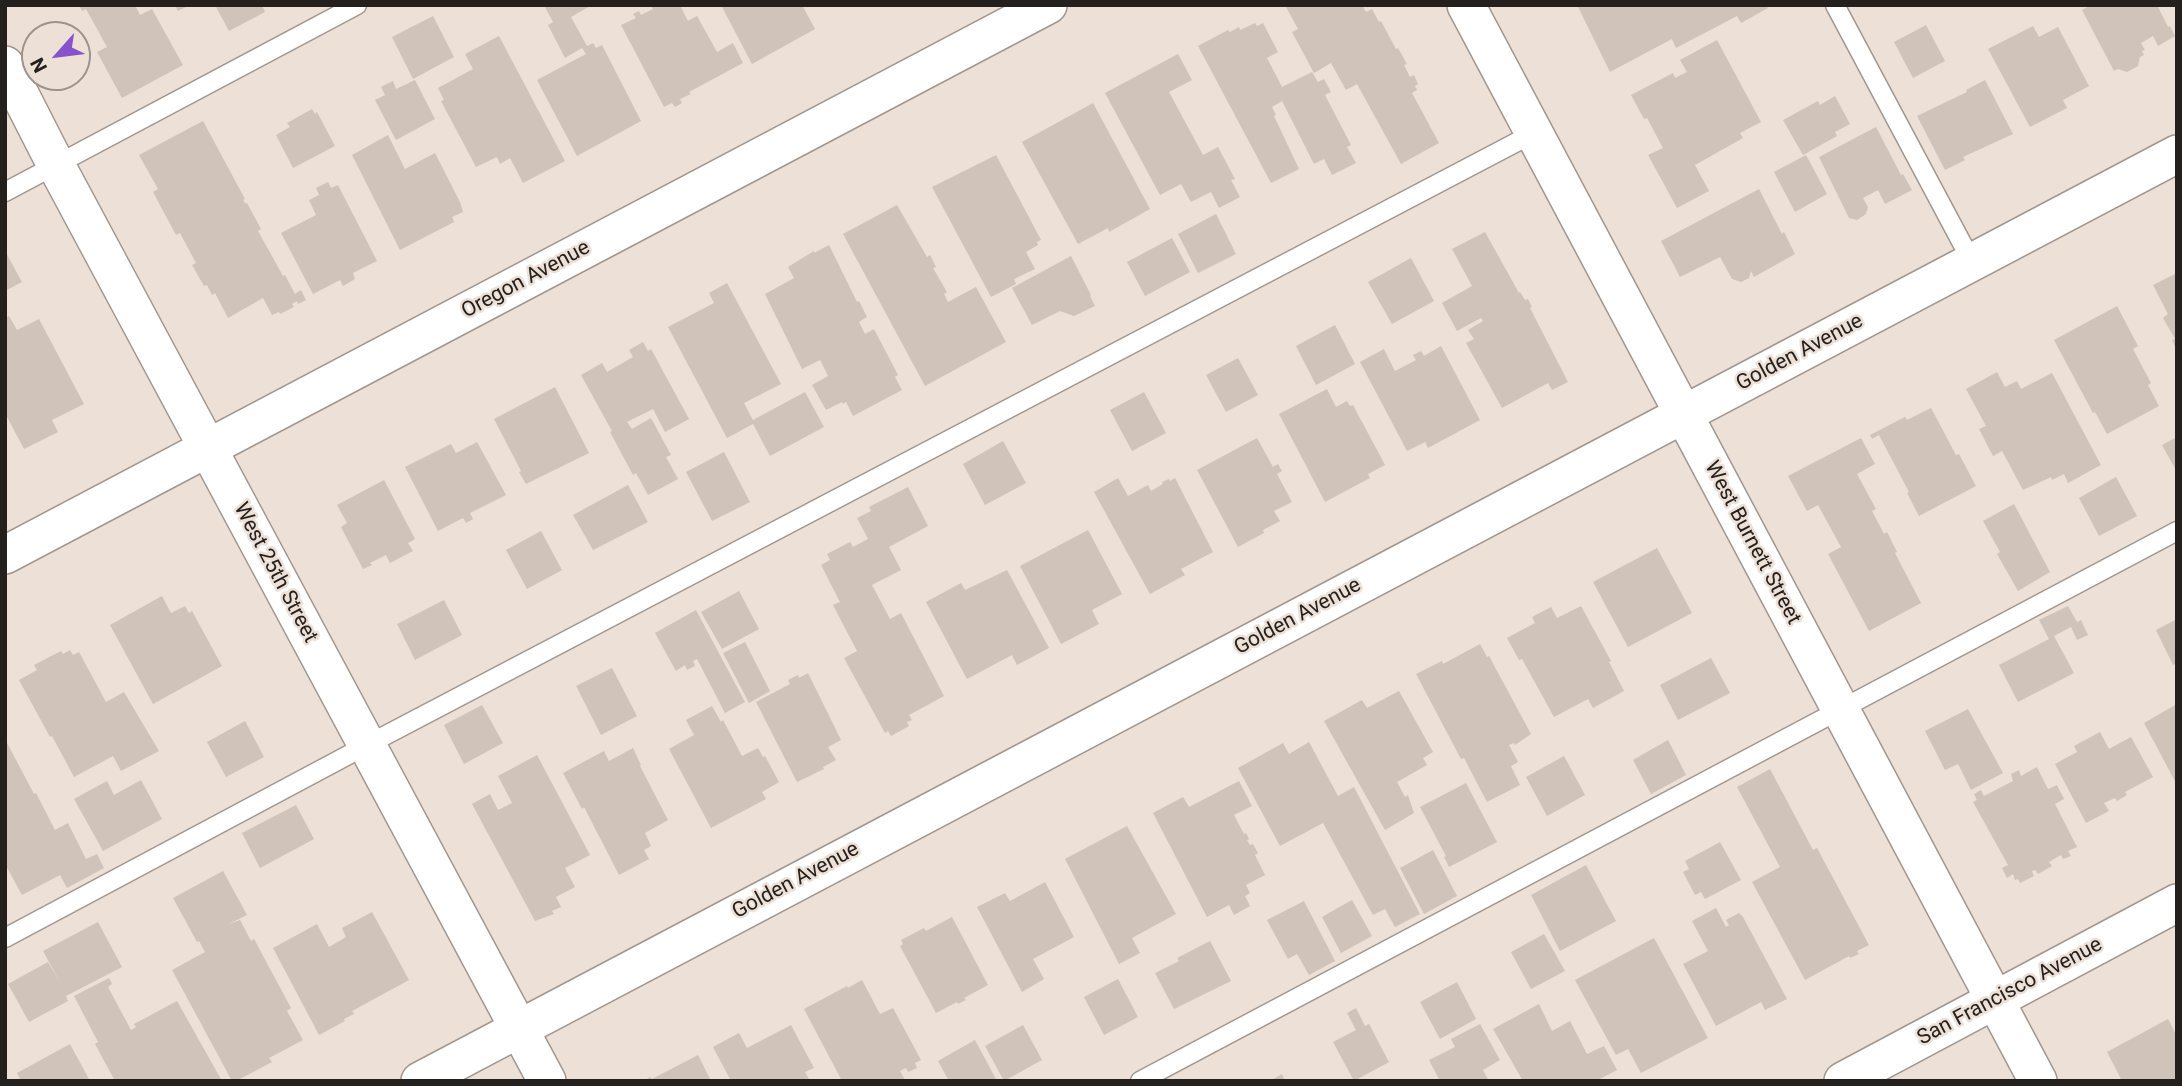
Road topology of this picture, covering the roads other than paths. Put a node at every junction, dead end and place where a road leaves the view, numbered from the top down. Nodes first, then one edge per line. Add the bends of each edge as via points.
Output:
1 (357, 5) edge
2 (1048, 5) edge
3 (1466, 5) edge
4 (1835, 5) edge
5 (5, 65) edge
6 (1534, 133) junction
7 (2177, 154) edge
8 (56, 165) junction
9 (5, 192) edge
10 (1972, 262) junction
11 (1684, 413) junction
12 (207, 447) junction
13 (2177, 531) edge
14 (5, 555) edge
15 (1841, 709) junction
16 (367, 745) junction
17 (2177, 903) edge
18 (5, 938) edge
19 (1995, 1000) junction
20 (519, 1027) junction
21 (420, 1081) edge
22 (547, 1081) edge
23 (1140, 1081) edge
24 (1843, 1081) edge
25 (2038, 1081) edge

1 - 8 lane
2 - 12 street, Oregon Avenue
3 - 6 street, West Burnett Street
4 - 10 lane
5 - 8 street, West 25th Street
6 - 11 street, West Burnett Street
6 - 16 lane
7 - 10 street, Golden Avenue
8 - 9 lane
8 - 12 street, West 25th Street
10 - 11 street, Golden Avenue
11 - 15 street, West Burnett Street
11 - 20 street, Golden Avenue
12 - 14 street, Oregon Avenue
12 - 16 street, West 25th Street
13 - 15 lane
15 - 19 street, West Burnett Street
15 - 23 lane
16 - 18 lane
16 - 20 street, West 25th Street
17 - 19 street, San Francisco Avenue
19 - 24 street, San Francisco Avenue
19 - 25 street, West Burnett Street
20 - 21 street, Golden Avenue
20 - 22 street, West 25th Street

